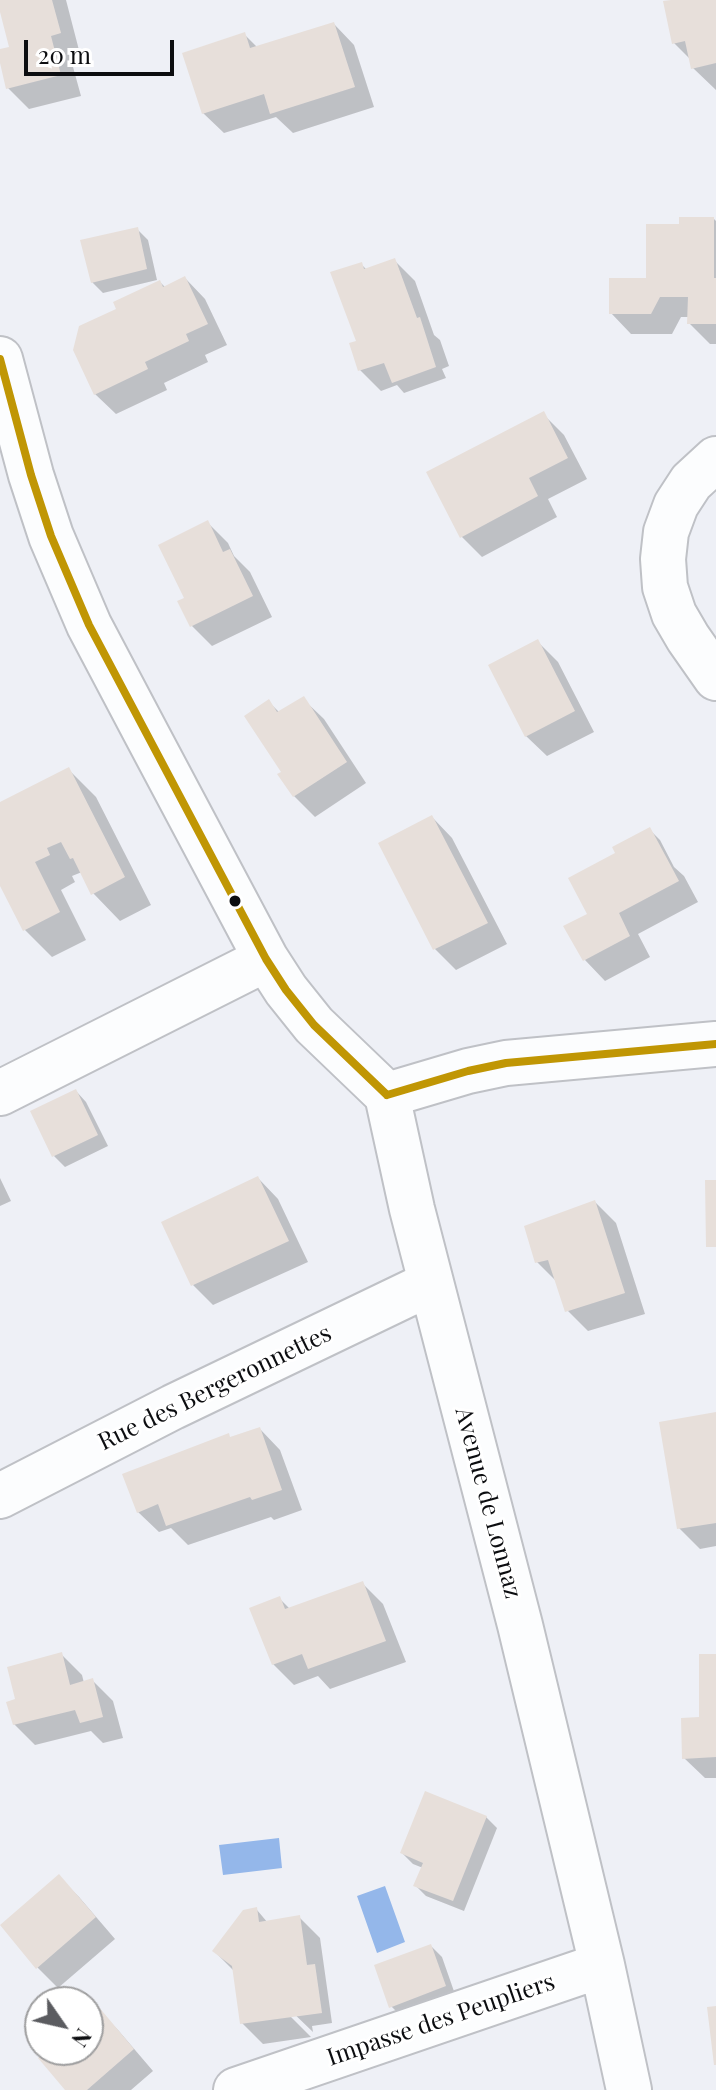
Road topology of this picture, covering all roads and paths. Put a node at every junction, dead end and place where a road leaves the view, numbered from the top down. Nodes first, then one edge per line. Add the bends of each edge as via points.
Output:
1 (0, 359) edge
2 (716, 459) edge
3 (716, 678) edge
4 (266, 959) junction
5 (716, 1044) edge
6 (0, 1093) edge
7 (387, 1095) junction
8 (431, 1283) junction
9 (0, 1496) edge
10 (602, 1965) junction
11 (236, 2090) edge
12 (629, 2090) edge

1 - 4 street via 40,506 75,597
2 - 3 street via 676,505 663,559 674,614
4 - 6 street
4 - 7 street via 314,1025
5 - 7 street via 506,1063
7 - 8 street, Avenue de Lonnaz
8 - 9 street, Rue des Bergeronnettes
8 - 10 street, Avenue de Lonnaz
10 - 11 street, Impasse des Peupliers
10 - 12 street, Avenue de Lonnaz

